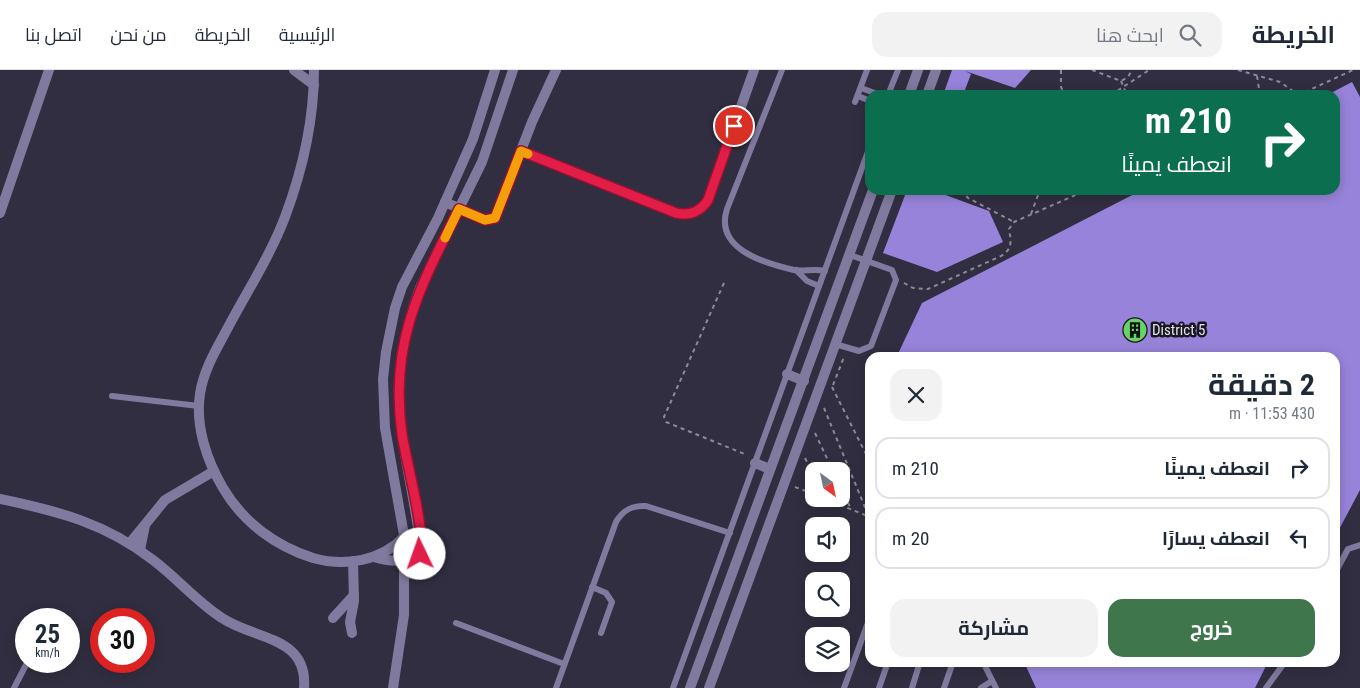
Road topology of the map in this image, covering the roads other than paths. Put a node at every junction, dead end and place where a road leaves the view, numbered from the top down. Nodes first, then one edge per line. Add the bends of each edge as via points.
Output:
1 (49, 70) edge
2 (294, 70) edge
3 (314, 70) edge
4 (495, 70) edge
5 (513, 70) edge
6 (556, 70) edge
7 (754, 70) edge
8 (782, 70) edge
9 (868, 70) edge
10 (898, 70) edge
11 (918, 70) edge
12 (936, 70) edge
13 (314, 85) junction
14 (861, 88) junction
15 (866, 90) edge
16 (890, 90) edge
17 (911, 90) edge
18 (929, 90) edge
19 (865, 100) edge
20 (521, 151) junction
21 (865, 160) edge
22 (871, 195) edge
23 (890, 195) edge
24 (445, 202) junction
25 (459, 209) junction
26 (0, 213) edge
27 (850, 255) junction
28 (866, 261) junction
29 (796, 270) junction
30 (825, 271) junction
31 (819, 286) junction
32 (835, 344) junction
33 (787, 374) junction
34 (804, 381) junction
35 (382, 386) junction
36 (398, 386) junction
37 (112, 396) dead end
38 (200, 406) junction
39 (756, 461) junction
40 (770, 469) junction
41 (214, 471) junction
42 (0, 499) edge
43 (146, 526) junction
44 (730, 533) junction
45 (404, 537) junction
46 (130, 543) junction
47 (1360, 545) edge
48 (140, 550) junction
49 (374, 557) junction
50 (409, 559) junction
51 (354, 561) junction
52 (1340, 564) edge
53 (592, 586) junction
54 (354, 595) junction
55 (717, 613) junction
56 (333, 618) dead end
57 (734, 618) junction
58 (456, 623) dead end
59 (865, 631) edge
60 (352, 633) dead end
61 (601, 633) dead end
62 (564, 664) junction
63 (886, 667) edge
64 (918, 667) edge
65 (951, 667) edge
66 (985, 667) edge
67 (1281, 667) edge
68 (22, 673) edge
69 (992, 681) junction
70 (14, 688) edge
71 (304, 688) edge
72 (393, 688) edge
73 (556, 688) edge
74 (673, 688) edge
75 (690, 688) edge
76 (709, 688) edge
77 (844, 688) edge
78 (879, 688) edge
79 (912, 688) edge
80 (944, 688) edge
81 (981, 688) edge
82 (996, 688) edge
83 (1266, 688) edge

1 - 26 street
2 - 13 street
3 - 13 street
4 - 24 street via 473,139
5 - 25 street via 489,144
6 - 20 street
7 - 20 street via 708,200 691,214 676,213
8 - 29 lane via 724,222 731,242 745,253
9 - 14 lane
10 - 16 lane
11 - 17 street
12 - 18 street
13 - 38 street via 307,148 285,218 204,375
14 - 15 lane
14 - 19 lane via 856,99
20 - 25 street via 495,218 485,220
21 - 30 lane
22 - 27 street
23 - 28 street
24 - 25 street
24 - 35 street via 412,266 395,308
25 - 36 street via 412,308
27 - 28 lane
27 - 34 street
28 - 32 street
28 - 32 lane via 892,270 896,280 871,346 859,351
29 - 30 lane
29 - 31 lane via 807,281
30 - 31 lane
31 - 33 lane
32 - 57 street
33 - 34 street
33 - 39 lane
34 - 40 street
35 - 36 street
35 - 45 street via 385,428
36 - 50 street via 402,434 421,551
37 - 38 lane
38 - 41 street via 200,429
39 - 40 street
39 - 44 lane
40 - 55 street
41 - 43 street via 166,500
41 - 51 street via 241,513 278,543 316,558
42 - 46 street via 76,517
43 - 46 street
43 - 48 street
44 - 53 lane via 646,506 628,508 616,522
44 - 74 lane
45 - 49 street via 394,547
45 - 50 street
46 - 48 street
47 - 52 lane via 1348,549
48 - 71 street via 219,616 292,651 302,667
49 - 50 street
49 - 51 street
50 - 72 street
51 - 54 street
53 - 61 lane via 606,593 612,602
53 - 62 lane
54 - 56 street
54 - 60 street via 350,622
55 - 57 street
55 - 75 street
57 - 76 street
58 - 62 lane
59 - 77 lane
62 - 73 lane
63 - 78 lane
64 - 79 lane
65 - 80 lane
66 - 69 lane
67 - 83 lane
68 - 70 lane
69 - 81 lane
69 - 82 lane

